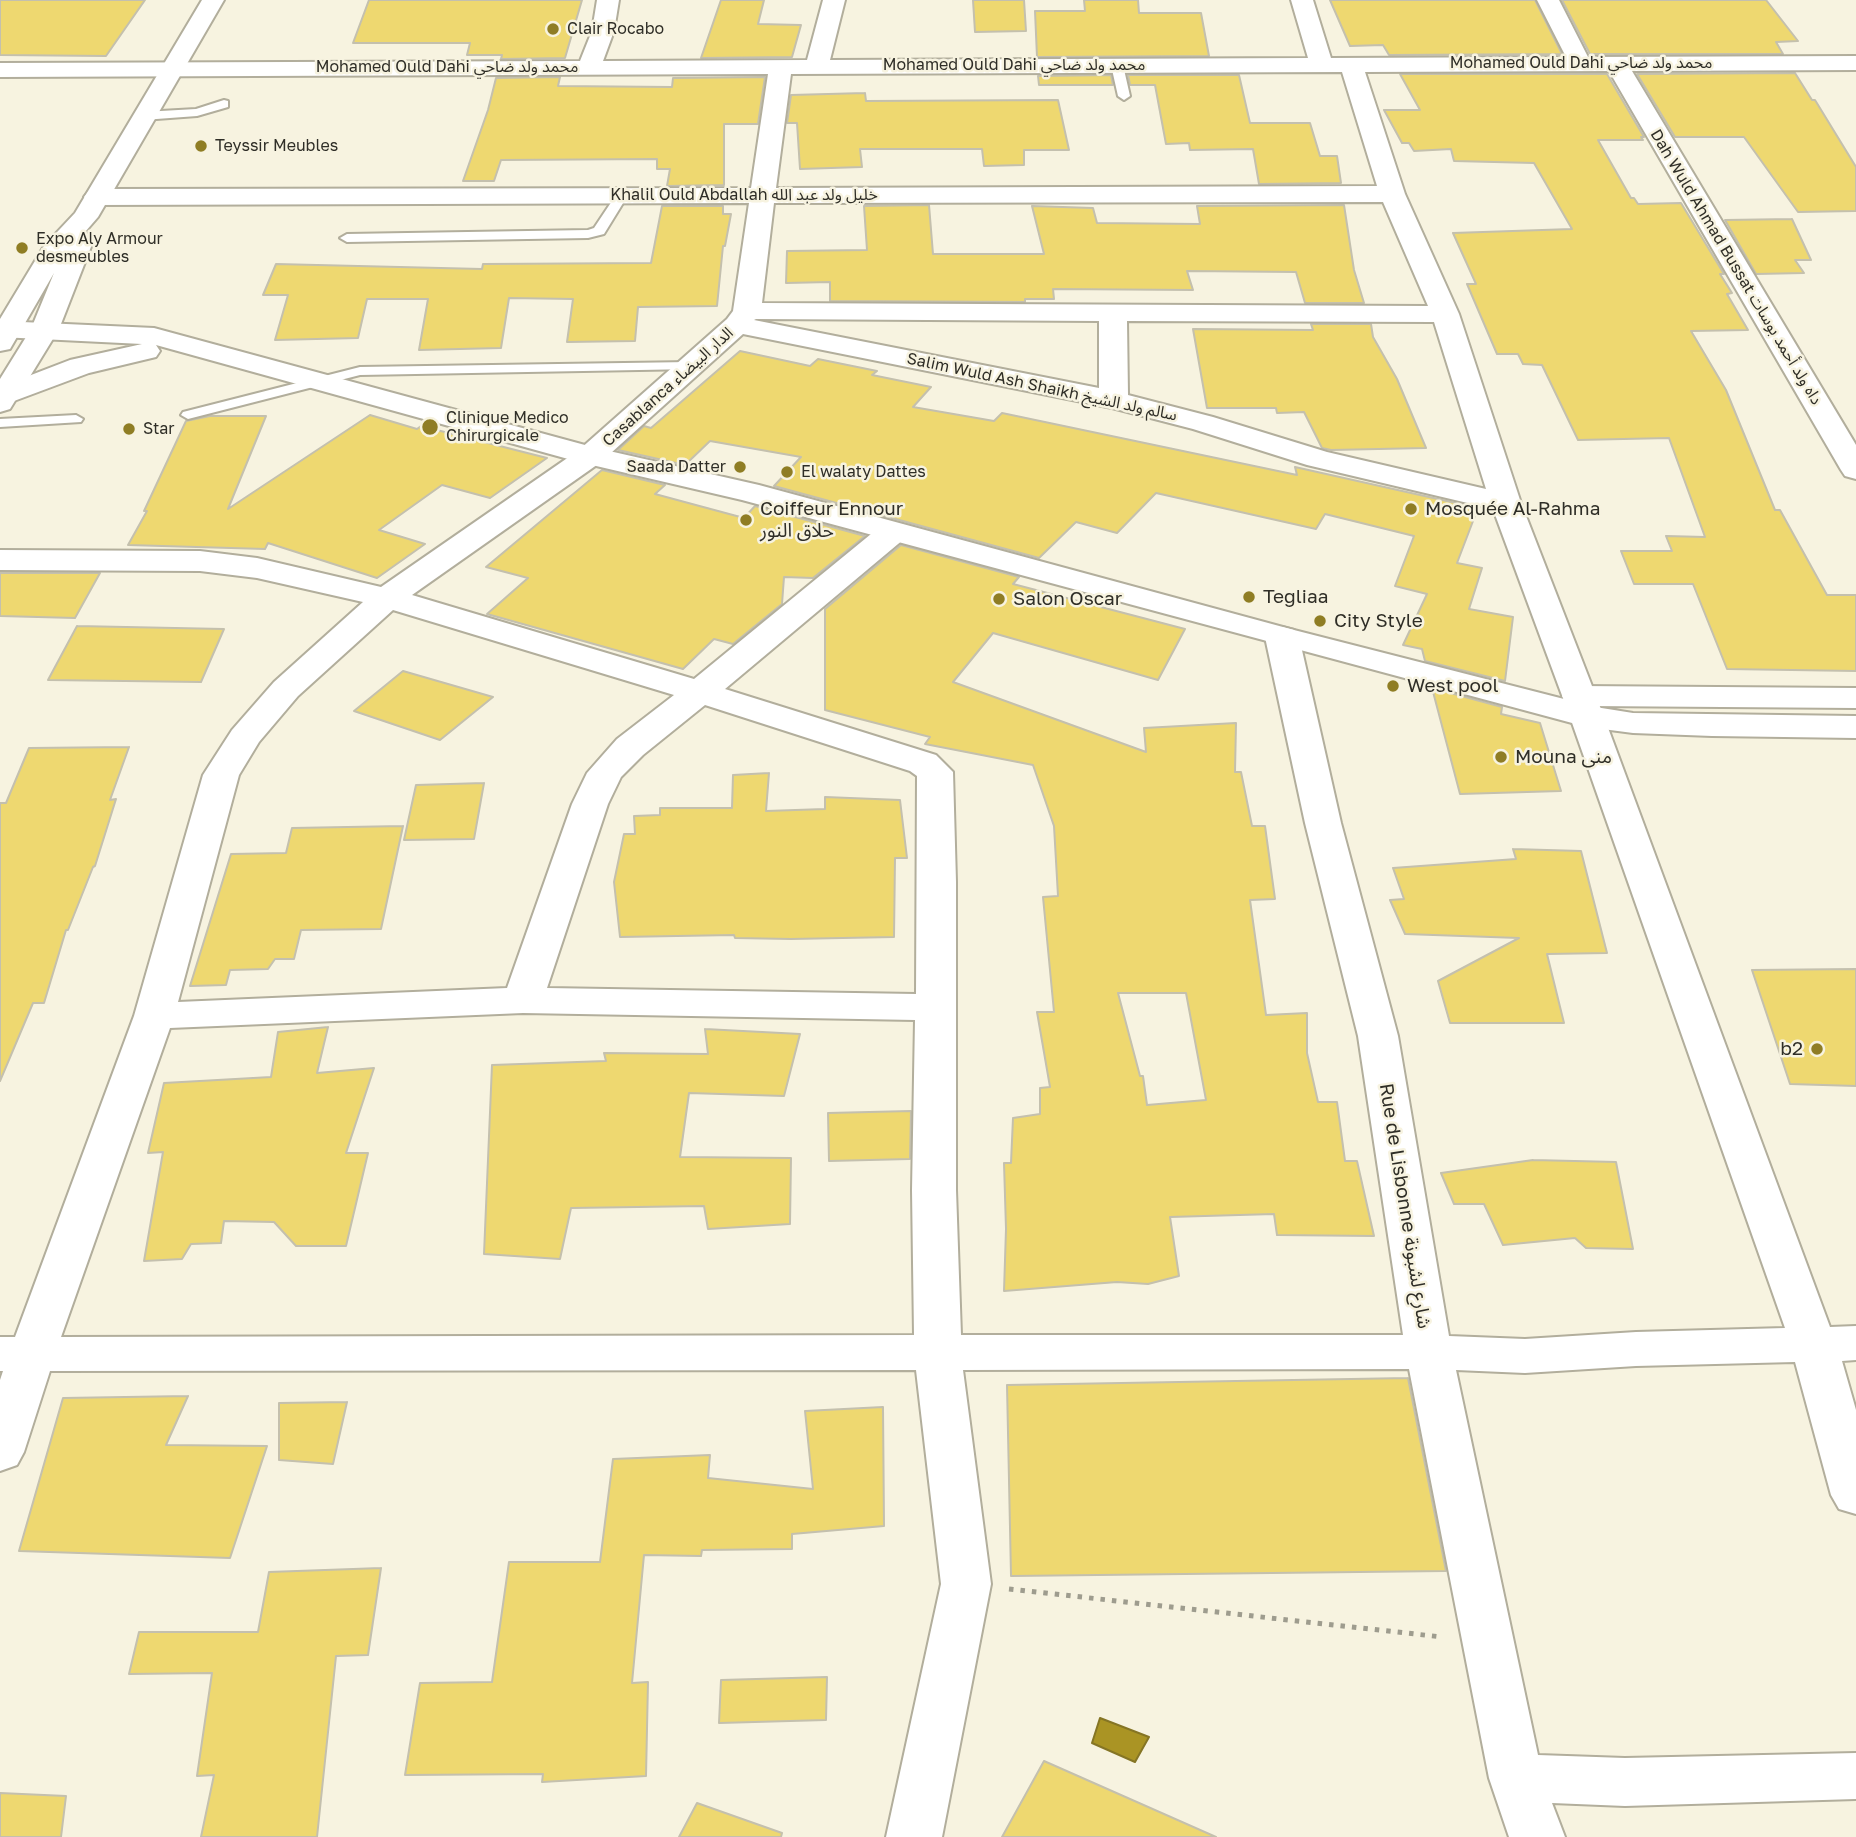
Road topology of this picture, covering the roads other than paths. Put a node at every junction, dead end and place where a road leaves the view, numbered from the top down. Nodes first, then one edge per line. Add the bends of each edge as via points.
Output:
1 (212, 0) edge
2 (608, 0) edge
3 (834, 0) edge
4 (1302, 0) edge
5 (1548, 0) edge
6 (1580, 63) junction
7 (1616, 63) junction
8 (1856, 63) edge
9 (1321, 64) junction
10 (1351, 64) junction
11 (1117, 65) junction
12 (817, 66) junction
13 (589, 67) junction
14 (780, 67) junction
15 (172, 68) junction
16 (0, 70) edge
17 (1124, 96) dead end
18 (224, 104) dead end
19 (144, 116) junction
20 (1392, 194) junction
21 (622, 195) junction
22 (764, 195) junction
23 (91, 207) junction
24 (347, 238) dead end
25 (61, 293) junction
26 (1113, 313) junction
27 (1445, 314) junction
28 (742, 318) junction
29 (2, 336) edge
30 (40, 337) junction
31 (150, 344) junction
32 (690, 366) junction
33 (318, 381) junction
34 (1114, 400) junction
35 (2, 407) edge
36 (188, 415) dead end
37 (76, 419) dead end
38 (590, 456) junction
39 (1856, 470) edge
40 (1506, 503) junction
41 (893, 532) junction
42 (0, 560) edge
43 (387, 598) junction
44 (1282, 637) junction
45 (700, 692) junction
46 (1856, 698) edge
47 (1583, 707) junction
48 (1856, 727) edge
49 (523, 1000) junction
50 (935, 1007) junction
51 (154, 1016) junction
52 (1835, 1344) edge
53 (1429, 1352) junction
54 (16, 1354) edge
55 (938, 1355) junction
56 (0, 1452) edge
57 (1856, 1494) edge
58 (1856, 1776) edge
59 (1516, 1778) junction
60 (914, 1837) edge
61 (1537, 1837) edge

1 - 15 street
2 - 13 street via 603,31
3 - 12 street
4 - 9 street
5 - 6 street
6 - 7 street, Mohamed Ould Dahi محمد ولد ضاحي
6 - 10 street, Mohamed Ould Dahi محمد ولد ضاحي
7 - 8 street, Mohamed Ould Dahi محمد ولد ضاحي
7 - 39 street, Dah Wuld Ahmad Bussat داه ولد أحمد بوسات
9 - 10 street, Mohamed Ould Dahi محمد ولد ضاحي
9 - 11 street, Mohamed Ould Dahi محمد ولد ضاحي
10 - 20 street
11 - 12 street, Mohamed Ould Dahi محمد ولد ضاحي
11 - 17 lane
12 - 14 street, Mohamed Ould Dahi محمد ولد ضاحي
13 - 14 street, Mohamed Ould Dahi محمد ولد ضاحي
13 - 15 street, Mohamed Ould Dahi محمد ولد ضاحي via 253,74
14 - 22 street, Casablanca الدار البيضاء
15 - 16 street, Mohamed Ould Dahi محمد ولد ضاحي
15 - 19 street
18 - 19 lane via 197,112
19 - 23 street
20 - 22 street, Khalil Ould Abdallah خليل ولد عبد الله
20 - 27 street
21 - 22 street, Khalil Ould Abdallah خليل ولد عبد الله
21 - 23 street, Khalil Ould Abdallah خليل ولد عبد الله
21 - 24 lane via 599,231 588,234
22 - 28 street, Casablanca الدار البيضاء
23 - 25 street
23 - 29 street via 53,252
25 - 30 street
25 - 31 street via 75,312
26 - 27 street
26 - 28 street
26 - 34 street
27 - 40 street
28 - 32 street, Casablanca الدار البيضاء
28 - 34 street, Salim Wuld Ash Shaikh سالم ولد الشيخ
29 - 30 street
30 - 31 street
30 - 35 street
31 - 33 street via 204,351
31 - 35 street via 80,366
32 - 33 lane via 424,368 360,371
32 - 38 street, Casablanca الدار البيضاء
33 - 36 lane
33 - 38 street
34 - 40 street, Salim Wuld Ash Shaikh سالم ولد الشيخ via 1318,459
35 - 37 lane
38 - 41 street via 748,492
38 - 43 street, Casablanca الدار البيضاء
40 - 47 street
41 - 44 street
41 - 45 street
42 - 43 street via 200,561 257,568
43 - 45 street
43 - 51 street, Casablanca الدار البيضاء via 286,689 244,737 221,775
44 - 47 street via 1491,692
44 - 53 street, Rue de Lisbonne شارع لشبونة via 1323,823 1378,1036
45 - 49 street via 630,747 605,774 590,804
45 - 50 street via 923,763 934,772
46 - 47 street
47 - 48 street via 1633,723
47 - 52 street
49 - 50 street
49 - 51 street
50 - 55 street
51 - 54 street, Casablanca الدار البيضاء
52 - 53 street via 1525,1356
52 - 57 street
53 - 55 street
53 - 59 street, Rue de Lisbonne شارع لشبونة
54 - 55 street
54 - 56 street, Casablanca الدار البيضاء
55 - 60 street via 966,1584
58 - 59 street via 1625,1782
59 - 61 street, Rue de Lisbonne شارع لشبونة

